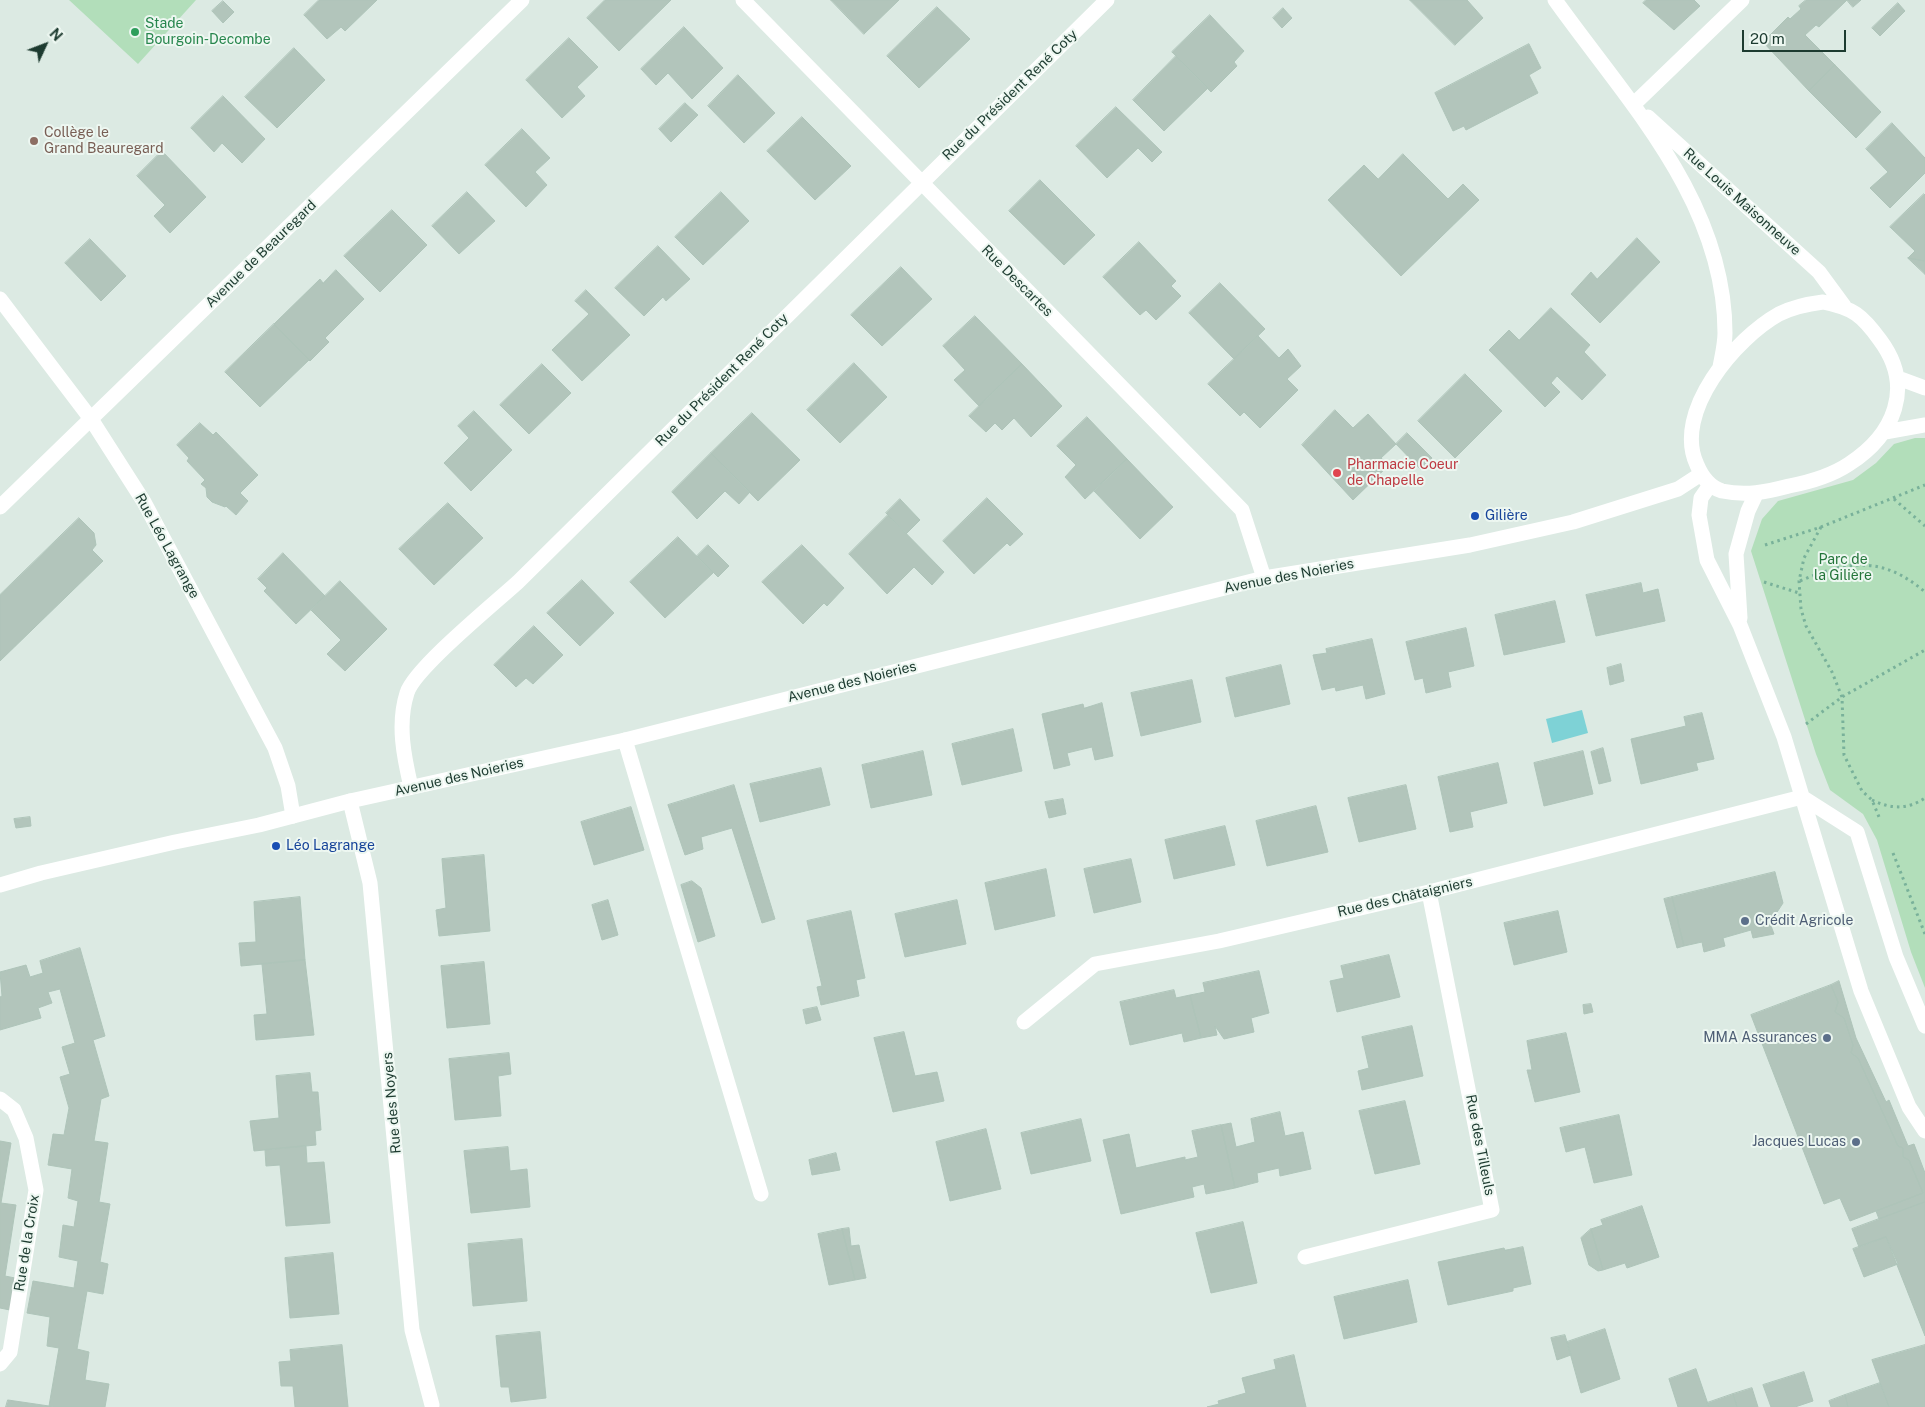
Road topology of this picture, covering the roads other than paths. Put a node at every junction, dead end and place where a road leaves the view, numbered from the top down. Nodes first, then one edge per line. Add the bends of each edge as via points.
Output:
1 (522, 0) edge
2 (743, 0) edge
3 (1107, 0) edge
4 (1555, 0) edge
5 (1742, 0) edge
6 (1634, 104) junction
7 (920, 183) junction
8 (0, 299) edge
9 (1844, 306) junction
10 (1719, 370) junction
11 (1898, 378) junction
12 (1925, 388) edge
13 (91, 419) junction
14 (1925, 424) edge
15 (1885, 432) junction
16 (1705, 479) junction
17 (1756, 494) junction
18 (0, 507) edge
19 (1264, 578) junction
20 (1740, 625) junction
21 (625, 740) junction
22 (411, 788) junction
23 (1802, 798) junction
24 (350, 801) junction
25 (293, 816) junction
26 (0, 886) edge
27 (1429, 892) junction
28 (1024, 1022) dead end
29 (1925, 1026) edge
30 (0, 1099) edge
31 (1925, 1131) edge
32 (761, 1194) dead end
33 (1305, 1257) dead end
34 (0, 1364) edge
35 (432, 1405) dead end

1 - 13 street, Avenue de Beauregard
2 - 7 street, Rue Descartes
3 - 7 street, Rue du Président René Coty
4 - 6 street, Rue Louis Maisonneuve
5 - 6 street
6 - 9 street, Rue Louis Maisonneuve via 1818,272
6 - 10 street, Rue Louis Maisonneuve via 1687,188 1716,260 1723,292 1725,335
7 - 19 street, Rue Descartes via 1242,510
7 - 22 street, Rue du Président René Coty via 518,582 420,672 407,691 402,716 404,757
8 - 13 street, Rue Léo Lagrange
9 - 10 street via 1822,302 1801,305 1780,314 1758,328
9 - 11 street via 1861,317 1880,340
10 - 16 street via 1697,407 1691,438 1693,457
11 - 12 street
11 - 15 street via 1898,399
13 - 18 street, Avenue de Beauregard
13 - 25 street, Rue Léo Lagrange via 144,502 275,748 288,786
14 - 15 street
15 - 17 street via 1855,460 1825,476
16 - 17 street via 1735,493
16 - 19 street, Avenue des Noieries via 1573,522 1470,545
16 - 20 street via 1699,515 1707,560
17 - 20 street via 1748,510 1736,554
19 - 21 street, Avenue des Noieries
20 - 23 street via 1784,737
21 - 22 street, Avenue des Noieries
21 - 32 street
22 - 24 street, Avenue des Noieries
23 - 27 street, Rue des Châtaigniers
23 - 29 street via 1857,832 1896,957
23 - 31 street via 1861,992 1909,1107
24 - 25 street, Avenue des Noieries
24 - 35 street, Rue des Noyers via 370,883 412,1330
25 - 26 street, Avenue des Noieries via 41,873
27 - 28 street, Rue des Châtaigniers via 1219,941 1095,964
27 - 33 street, Rue des Tilleuls via 1492,1210
30 - 34 street, Rue de la Croix via 14,1110 26,1138 36,1190 10,1352

